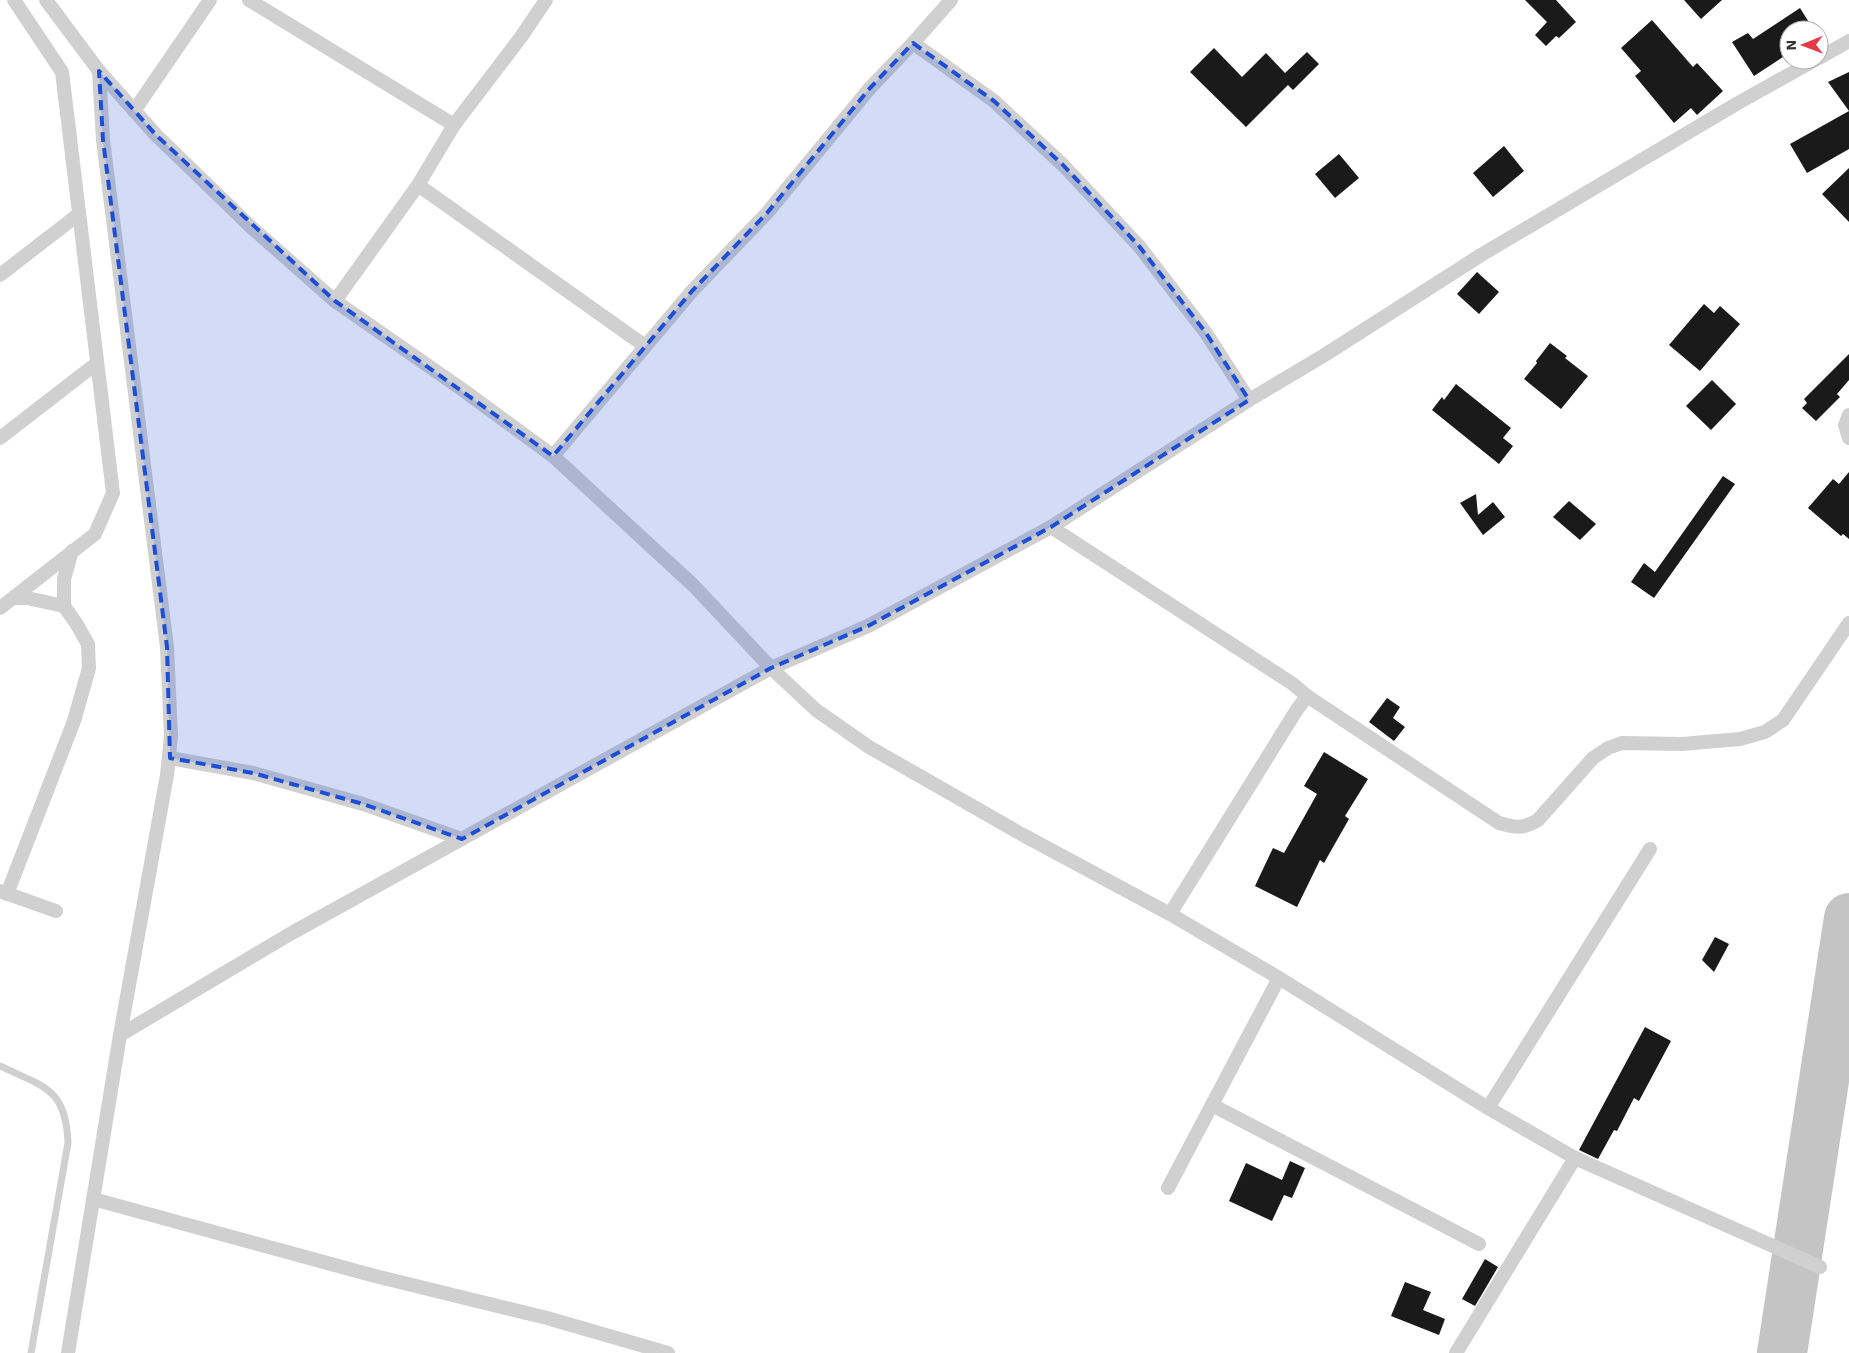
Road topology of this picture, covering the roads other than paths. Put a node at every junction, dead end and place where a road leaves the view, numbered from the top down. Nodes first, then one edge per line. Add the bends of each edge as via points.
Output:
1 (14, 0) edge
2 (46, 0) edge
3 (210, 0) edge
4 (250, 0) edge
5 (546, 0) edge
6 (951, 0) edge
7 (1849, 41) edge
8 (913, 43) junction
9 (1829, 52) edge
10 (1797, 70) edge
11 (99, 71) junction
12 (134, 111) junction
13 (454, 126) junction
14 (418, 185) junction
15 (79, 214) junction
16 (0, 275) edge
17 (335, 301) junction
18 (645, 346) junction
19 (98, 363) junction
20 (1249, 400) junction
21 (1849, 415) edge
22 (0, 438) edge
23 (1849, 438) edge
24 (552, 456) junction
25 (1051, 528) junction
26 (72, 551) junction
27 (13, 598) junction
28 (64, 606) junction
29 (0, 608) edge
30 (1849, 623) edge
31 (771, 668) junction
32 (1308, 696) junction
33 (170, 758) junction
34 (462, 839) junction
35 (1650, 849) dead end
36 (4, 893) edge
37 (56, 911) dead end
38 (1170, 914) junction
39 (1278, 978) junction
40 (120, 1035) junction
41 (0, 1066) edge
42 (1212, 1105) junction
43 (1488, 1108) junction
44 (1574, 1158) junction
45 (1168, 1188) dead end
46 (93, 1199) junction
47 (1479, 1244) dead end
48 (1820, 1267) dead end
49 (31, 1353) edge
50 (68, 1353) edge
51 (668, 1353) edge
52 (1456, 1353) edge

1 - 15 street via 62,72
2 - 11 street
3 - 12 street
4 - 13 street
5 - 13 street
6 - 8 street
7 - 9 street
8 - 18 street via 870,88 767,213 692,290
8 - 20 street via 994,101 1063,165 1114,219 1206,333
10 - 20 street via 1481,255
11 - 12 street
11 - 33 street via 103,140 167,647
12 - 17 street via 251,226
13 - 14 street
14 - 17 street
14 - 18 street
15 - 16 street
15 - 19 street
17 - 24 street
18 - 24 street
19 - 22 street
19 - 26 street via 113,493 95,534
20 - 25 street
21 - 23 street via 1845,425
24 - 31 street via 694,586
25 - 31 street via 868,626
25 - 32 street
26 - 27 street
26 - 28 street via 64,579
27 - 28 street
27 - 29 street
28 - 36 street via 88,644 89,668 74,721
30 - 32 street via 1783,720 1764,732 1740,739 1682,744 1622,743 1608,748 1593,758 1538,820 1514,828 1499,823
31 - 34 street
31 - 38 street via 816,710 869,747
32 - 38 street
33 - 34 street via 290,783 363,804
33 - 40 street
34 - 40 street via 290,934
35 - 43 street
36 - 37 street
38 - 39 street
39 - 42 street
39 - 43 street
40 - 46 street
41 - 49 lane via 48,1089 62,1106 67,1123 68,1143
42 - 45 street
42 - 47 street
43 - 44 street
44 - 48 street
44 - 52 street
46 - 50 street
46 - 51 street via 375,1276 547,1318

